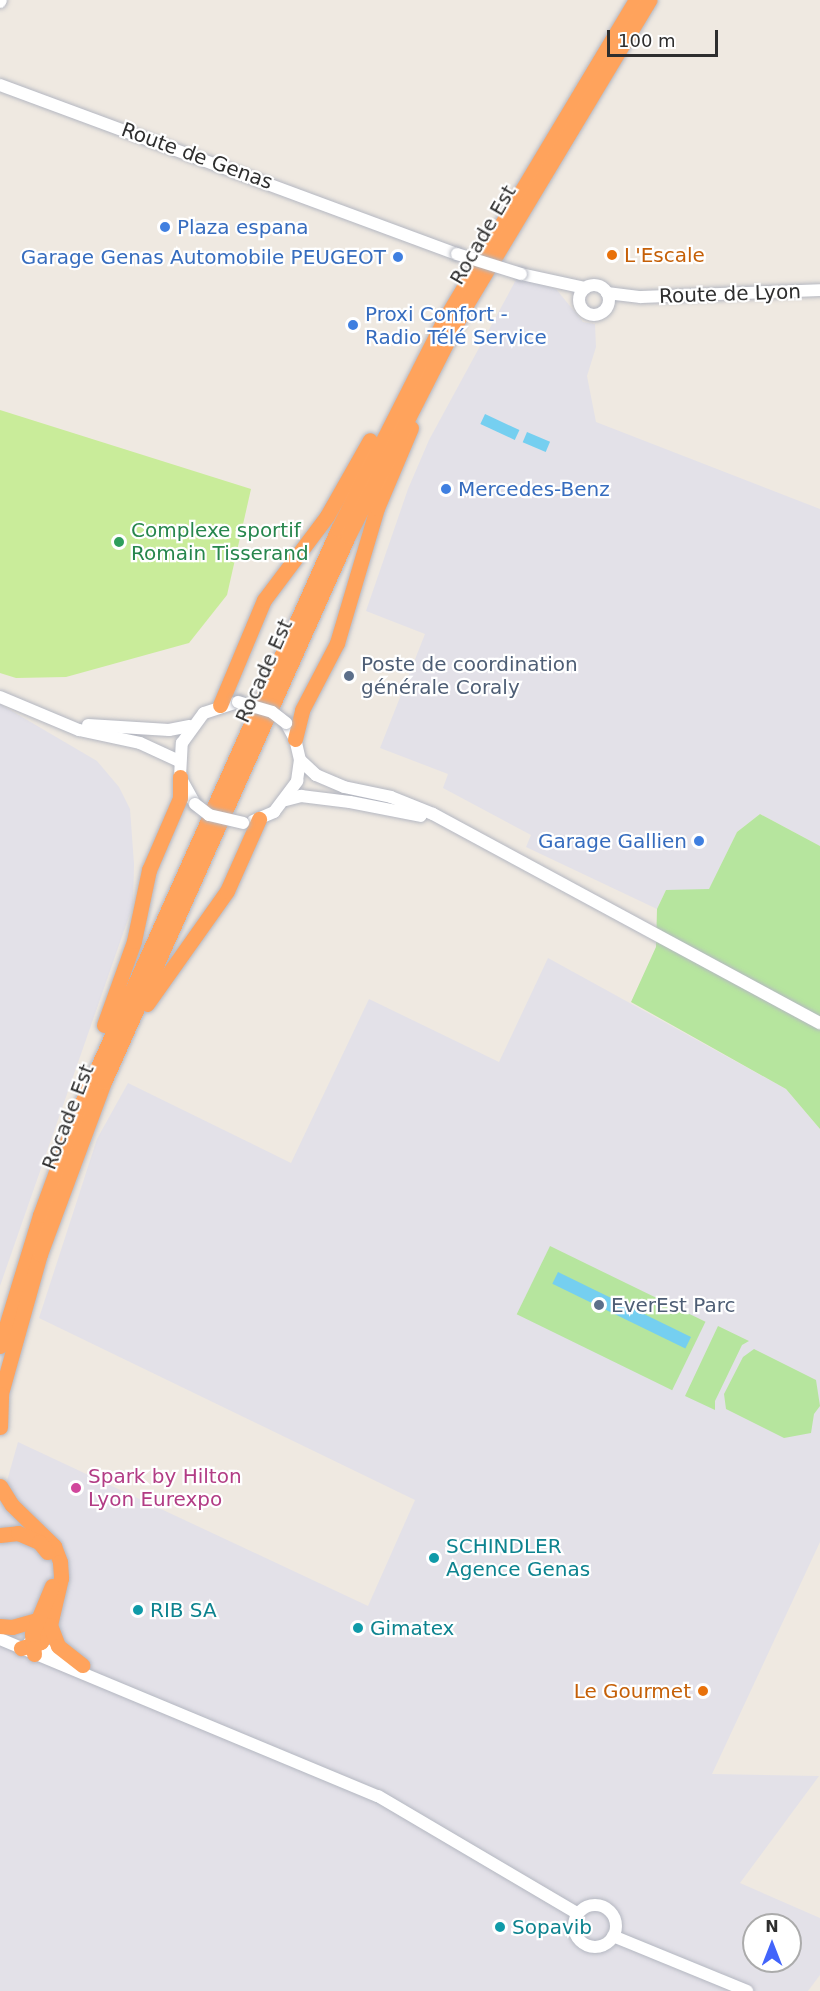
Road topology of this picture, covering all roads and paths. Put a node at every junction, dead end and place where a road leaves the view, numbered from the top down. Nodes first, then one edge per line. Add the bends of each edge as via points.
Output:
1 (636, 0) edge
2 (650, 0) edge
3 (0, 85) edge
4 (561, 286) junction
5 (585, 288) junction
6 (820, 290) edge
7 (607, 293) junction
8 (640, 297) junction
9 (580, 303) junction
10 (607, 307) junction
11 (463, 310) junction
12 (443, 321) junction
13 (0, 697) edge
14 (220, 705) junction
15 (48, 717) junction
16 (190, 726) junction
17 (295, 738) junction
18 (300, 760) junction
19 (179, 769) junction
20 (286, 800) junction
21 (260, 819) junction
22 (459, 830) junction
23 (820, 1023) edge
24 (104, 1082) junction
25 (79, 1109) junction
26 (0, 1346) edge
27 (0, 1396) edge
28 (0, 1427) edge
29 (0, 1486) edge
30 (0, 1535) edge
31 (43, 1622) junction
32 (0, 1628) edge
33 (0, 1639) edge
34 (30, 1649) junction
35 (82, 1665) junction
36 (140, 1694) junction
37 (578, 1914) junction
38 (614, 1936) junction
39 (747, 1991) edge

1 - 12 highway, Rocade Est
2 - 11 highway, Rocade Est
3 - 4 street, Route de Genas, bridge via 457,254
4 - 5 street
4 - 9 street
5 - 7 street via 597,285
5 - 9 street
6 - 8 street, Route de Lyon
7 - 8 street, Route de Lyon
7 - 10 street
8 - 10 street, Route de Lyon
9 - 10 street via 591,314
11 - 17 highway via 463,323 384,490 344,622 302,710
11 - 24 highway, Rocade Est via 348,536
12 - 14 highway via 434,325 338,499 264,600
12 - 25 highway, Rocade Est via 338,529
13 - 15 street
14 - 16 street
14 - 17 street, bridge via 238,702 272,712
15 - 16 street via 136,729
15 - 19 street via 79,730 140,743
16 - 19 street
17 - 18 street
18 - 20 street via 297,781
18 - 22 street via 316,776 344,787 391,797 433,814
19 - 21 street, bridge via 195,804 217,818 243,823
19 - 25 highway via 180,798 149,870 134,940 79,1093
20 - 21 street
20 - 22 street via 301,796 379,806
21 - 24 highway via 227,891 158,985 113,1074
22 - 23 street via 616,910
24 - 27 highway, Rocade Est via 40,1254
25 - 26 highway, Rocade Est via 40,1215
27 - 28 highway, Rocade Est
29 - 31 highway via 12,1505 54,1546 60,1562 61,1578
30 - 31 highway via 18,1533 39,1542 51,1557 54,1579
31 - 32 highway
31 - 34 highway
31 - 35 highway via 58,1646
32 - 34 street
33 - 34 street
34 - 35 street
34 - 36 street
35 - 36 street
36 - 37 street via 378,1796
37 - 38 street via 591,1905 607,1908 616,1924
37 - 38 street via 575,1932 582,1942 599,1946
38 - 39 street

